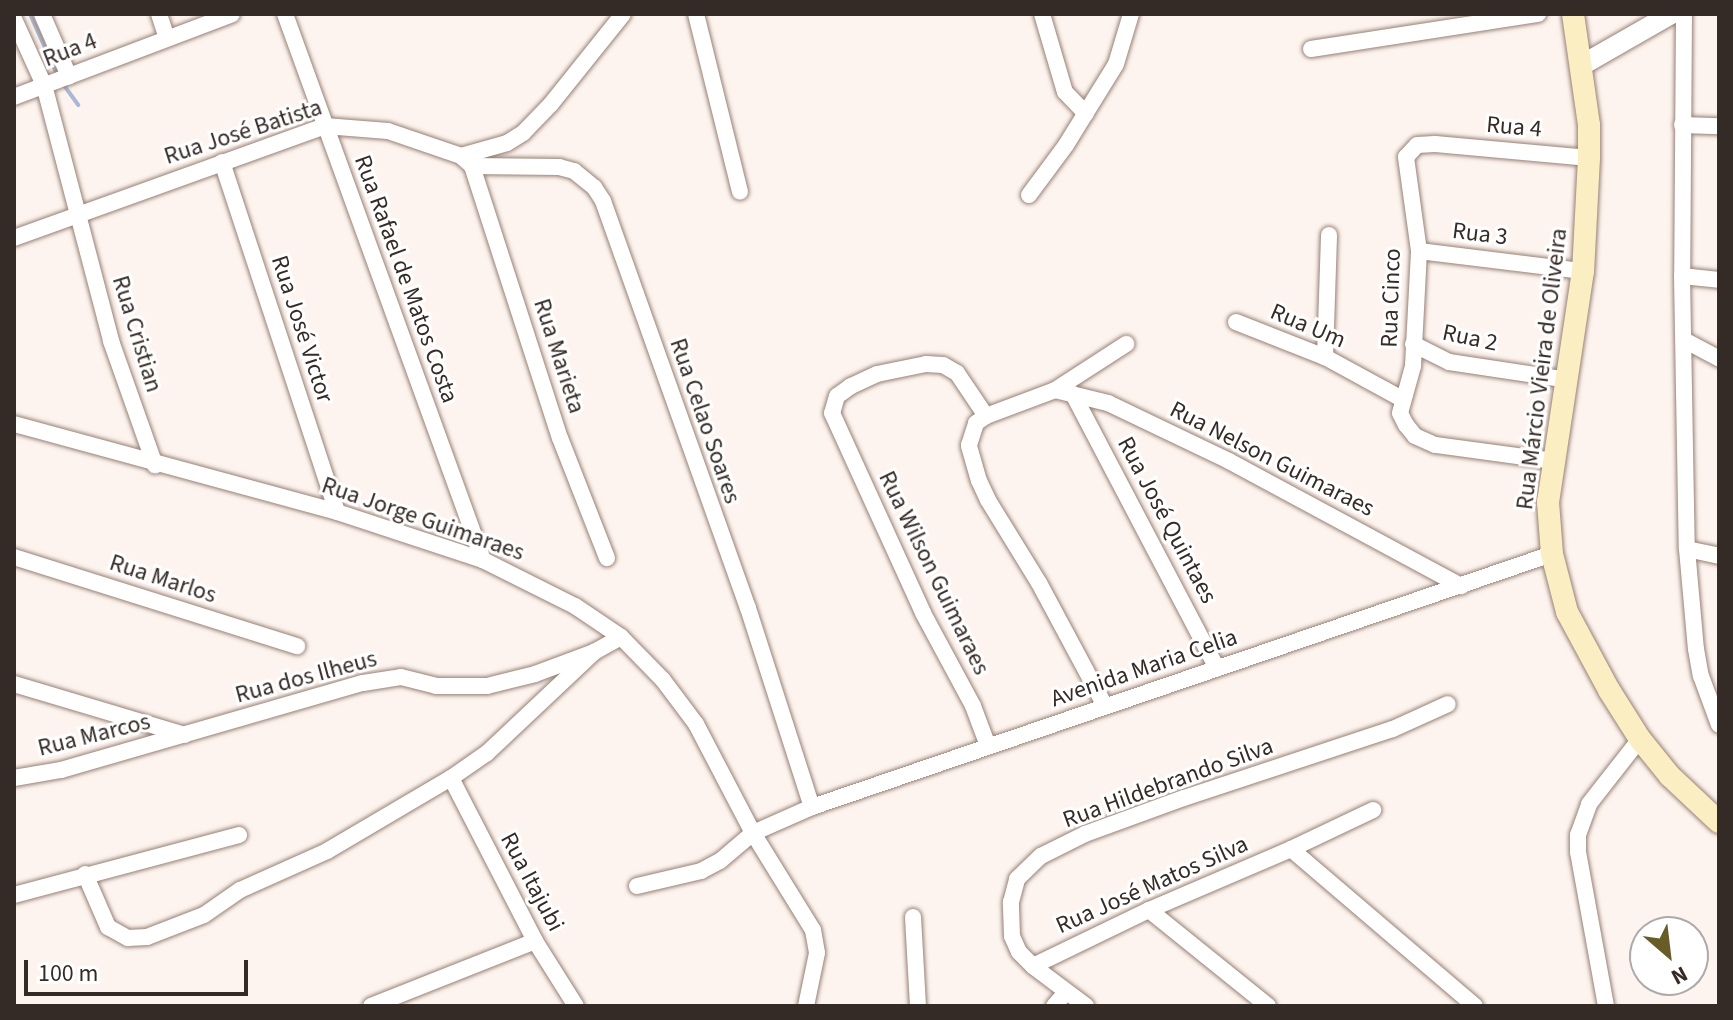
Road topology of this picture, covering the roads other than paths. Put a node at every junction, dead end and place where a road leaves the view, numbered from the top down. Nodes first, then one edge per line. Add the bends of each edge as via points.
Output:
1 (42, 14) edge
2 (159, 14) edge
3 (232, 14) edge
4 (285, 14) edge
5 (623, 14) edge
6 (696, 14) edge
7 (1042, 14) edge
8 (1131, 14) edge
9 (1538, 14) edge
10 (1573, 14) edge
11 (1671, 14) edge
12 (1684, 14) edge
13 (14, 19) edge
14 (1642, 21) edge
15 (167, 38) junction
16 (1311, 49) dead end
17 (1582, 65) junction
18 (68, 76) junction
19 (45, 84) junction
20 (14, 97) edge
21 (1086, 114) junction
22 (1682, 125) junction
23 (325, 126) junction
24 (1719, 126) edge
25 (1435, 144) joint
26 (1589, 158) junction
27 (467, 161) junction
28 (222, 162) junction
29 (740, 192) dead end
30 (1029, 195) dead end
31 (78, 215) junction
32 (1329, 235) dead end
33 (14, 238) edge
34 (1419, 251) junction
35 (1583, 271) junction
36 (1682, 276) junction
37 (1719, 280) edge
38 (1236, 322) dead end
39 (1684, 340) junction
40 (1126, 344) dead end
41 (1413, 344) junction
42 (1325, 357) junction
43 (1719, 359) edge
44 (1568, 380) junction
45 (1055, 390) junction
46 (1073, 394) junction
47 (1402, 399) junction
48 (986, 416) junction
49 (14, 424) edge
50 (1554, 461) junction
51 (155, 465) junction
52 (337, 512) junction
53 (1687, 549) junction
54 (1552, 554) junction
55 (1719, 556) edge
56 (14, 557) edge
57 (607, 558) dead end
58 (483, 560) junction
59 (1461, 586) junction
60 (621, 637) junction
61 (297, 646) dead end
62 (594, 652) junction
63 (1217, 668) junction
64 (14, 684) edge
65 (1448, 704) dead end
66 (1105, 706) junction
67 (1719, 725) edge
68 (186, 736) junction
69 (1640, 739) junction
70 (988, 746) junction
71 (14, 778) edge
72 (451, 778) junction
73 (812, 807) junction
74 (1373, 810) dead end
75 (1719, 822) edge
76 (753, 833) junction
77 (239, 835) dead end
78 (1291, 849) junction
79 (85, 874) junction
80 (637, 886) dead end
81 (14, 895) edge
82 (1149, 910) junction
83 (913, 917) dead end
84 (535, 941) junction
85 (1033, 966) junction
86 (1066, 992) junction
87 (391, 1002) edge
88 (371, 1006) edge
89 (576, 1006) edge
90 (806, 1006) edge
91 (918, 1006) edge
92 (1054, 1006) edge
93 (1086, 1006) edge
94 (1268, 1006) edge
95 (1475, 1006) edge
96 (1606, 1006) edge

1 - 18 street
2 - 15 street
3 - 15 street, Rua 4
4 - 23 street, Rua Rafael de Matos Costa
5 - 27 street via 523,133
6 - 29 street
7 - 21 street via 1065,92
8 - 21 street via 1116,64
9 - 16 street
10 - 17 main road, Rua Márcio Vieira de Oliveira
11 - 14 street
12 - 22 street
13 - 19 street, Rua Cristian
14 - 17 street
15 - 18 street, Rua 4
17 - 26 main road, Rua Márcio Vieira de Oliveira
18 - 19 street, Rua 4
19 - 20 street, Rua 4
19 - 31 street, Rua Cristian
21 - 30 street
22 - 24 street
22 - 36 street
23 - 27 street, Rua José Batista via 388,131
23 - 28 street, Rua José Batista
23 - 58 street, Rua Rafael de Matos Costa
25 - 26 street, Rua 4
25 - 34 street, Rua Cinco via 1413,147 1406,157
26 - 35 main road, Rua Márcio Vieira de Oliveira
27 - 57 street, Rua Marieta via 560,438
27 - 73 street, Rua Celao Soares via 574,171 603,201 748,608
28 - 31 street, Rua José Batista
28 - 52 street, Rua José Victor
31 - 33 street, Rua José Batista
31 - 51 street, Rua Cristian via 111,341
32 - 42 street
34 - 35 street, Rua 3
34 - 41 street, Rua Cinco
35 - 44 main road, Rua Márcio Vieira de Oliveira
36 - 37 street
36 - 39 street
38 - 42 street, Rua Um
39 - 43 street
39 - 53 street
40 - 45 street
41 - 44 street, Rua 2 via 1449,362
41 - 47 street, Rua Cinco via 1413,366
42 - 47 street, Rua Um
44 - 50 main road, Rua Márcio Vieira de Oliveira
45 - 46 street, Rua Nelson Guimaraes
45 - 48 street
46 - 59 street, Rua Nelson Guimaraes via 1108,403 1229,461
46 - 63 street, Rua José Quintaes
47 - 50 street, Rua Cinco via 1400,413 1406,425 1435,445
48 - 66 street via 976,423 969,445 975,472
48 - 70 street, Rua Wilson Guimaraes via 957,373 943,365 877,374 834,400 834,421
49 - 51 street, Rua Jorge Guimaraes
50 - 54 main road, Rua Márcio Vieira de Oliveira via 1548,502
51 - 52 street, Rua Jorge Guimaraes
52 - 58 street, Rua Jorge Guimaraes
53 - 55 street
53 - 67 street via 1696,649
54 - 59 street, Avenida Maria Celia
54 - 69 main road, Rua Márcio Vieira de Oliveira via 1567,612
56 - 61 street, Rua Marlos
58 - 60 street, Rua Jorge Guimaraes via 575,606
59 - 63 street, Avenida Maria Celia
60 - 62 street, Rua dos Ilheus
60 - 76 street, Rua Jorge Guimaraes via 696,724
62 - 68 street, Rua dos Ilheus via 487,686 436,686 401,677 363,683
62 - 72 street via 487,753
63 - 66 street, Avenida Maria Celia
64 - 68 street
65 - 85 street, Rua Hildebrando Silva via 1393,729 1085,834 1041,856 1017,879 1011,902 1012,936
66 - 70 street, Avenida Maria Celia
68 - 71 street, Rua Marcos
69 - 75 main road, Rua Márcio Vieira de Oliveira
69 - 96 street via 1589,804 1578,835
70 - 73 street, Avenida Maria Celia
72 - 79 street via 327,851 240,890 204,915 147,937 128,938 108,927
72 - 84 street, Rua Itajubi
73 - 76 street, Avenida Maria Celia
74 - 78 street, Rua José Matos Silva
76 - 80 street, Avenida Maria Celia via 701,871
76 - 90 street, Rua Jorge Guimaraes via 813,930 817,953
77 - 79 street
78 - 82 street, Rua José Matos Silva
78 - 95 street
79 - 81 street
82 - 85 street, Rua José Matos Silva
82 - 94 street
83 - 91 street
84 - 87 street
84 - 89 street, Rua Itajubi
85 - 86 street, Rua Hildebrando Silva
86 - 92 street
86 - 93 street, Rua Hildebrando Silva
87 - 88 street

